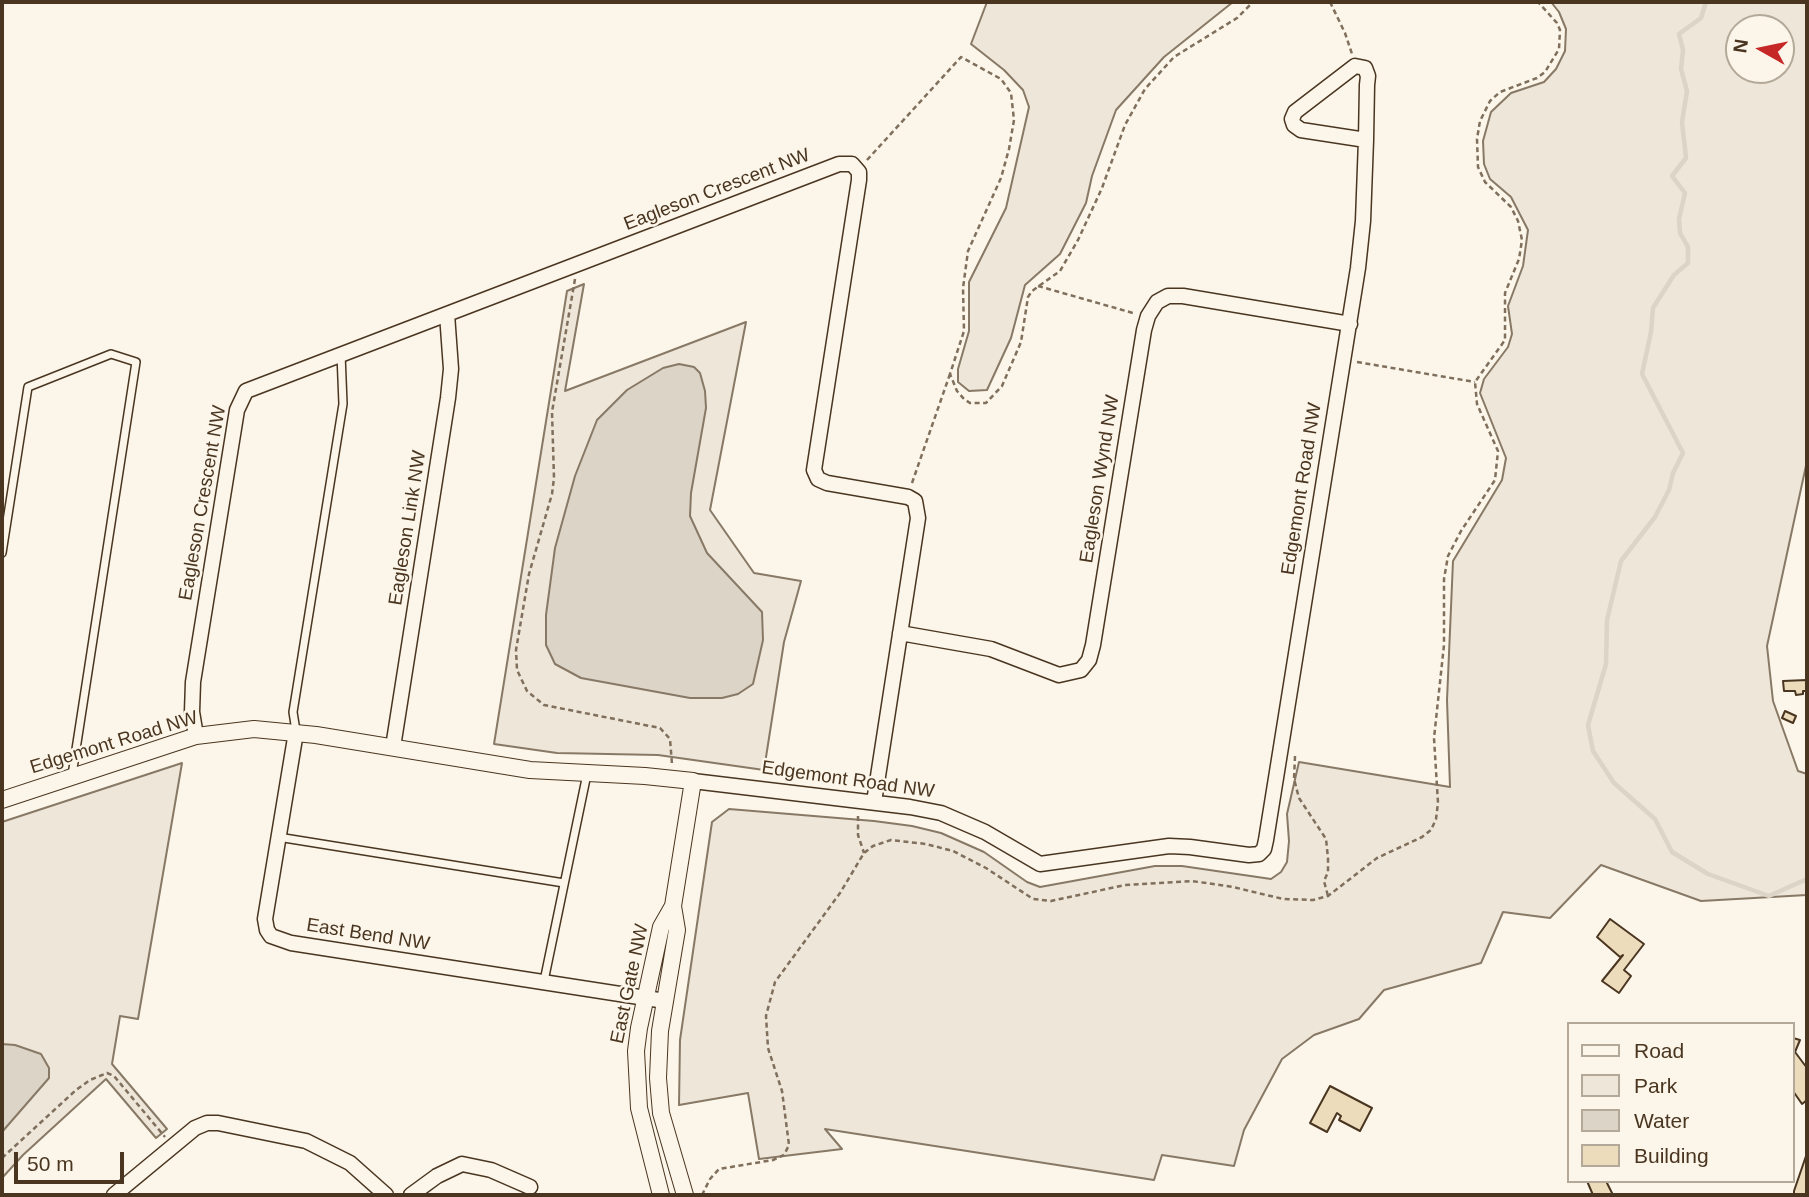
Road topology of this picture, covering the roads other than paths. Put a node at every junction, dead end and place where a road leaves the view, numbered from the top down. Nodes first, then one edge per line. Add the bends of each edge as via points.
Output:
1 (1366, 140) junction
2 (447, 314) junction
3 (1350, 324) junction
4 (341, 354) junction
5 (2, 553) edge
6 (900, 633) junction
7 (296, 732) junction
8 (196, 736) junction
9 (393, 747) junction
10 (587, 774) junction
11 (71, 776) junction
12 (693, 781) junction
13 (2, 800) edge
14 (867, 802) junction
15 (278, 836) junction
16 (564, 883) junction
17 (673, 906) junction
18 (544, 981) junction
19 (645, 998) junction
20 (665, 1001) junction
21 (530, 1187) dead end
22 (114, 1195) edge
23 (386, 1195) edge
24 (411, 1195) edge
25 (661, 1195) edge
26 (685, 1195) edge

1 - 1 street, Edgemont Road NW via 1368,76 1364,68 1355,66 1292,119 1301,130
1 - 3 street, Edgemont Road NW via 1363,221
2 - 4 street, Eagleson Crescent NW
2 - 6 street, Eagleson Crescent NW via 839,164 852,164 859,172 814,470 818,479 827,483 915,501 918,518
2 - 9 street, Eagleson Link NW via 448,398
3 - 6 street, Eagleson Wynd NW via 1183,296 1157,302 1144,330 1093,645 1081,670 1059,675 991,649
3 - 14 street, Edgemont Road NW via 1264,849 1259,854 1169,846 1040,864 964,822 930,811
4 - 7 lane via 343,404 293,712
4 - 8 street, Eagleson Crescent NW via 246,391 240,399 193,682
5 - 11 lane via 28,387 111,354 136,362
6 - 14 street
7 - 8 street, Edgemont Road NW via 254,729
7 - 9 street, Edgemont Road NW
7 - 15 street, East Bend NW
8 - 11 street, Edgemont Road NW
9 - 10 street, Edgemont Road NW via 530,770
10 - 12 street, Edgemont Road NW
10 - 16 lane
11 - 13 street, Edgemont Road NW
12 - 14 street, Edgemont Road NW
12 - 17 street, East Gate NW
15 - 16 lane
15 - 18 street, East Bend NW via 265,919 271,936 291,943
16 - 18 lane
17 - 19 street, East Gate NW via 661,928
17 - 20 street, East Gate NW via 677,930
18 - 19 street, East Bend NW
19 - 20 street, East Bend NW
19 - 25 street, East Gate NW via 636,1078
20 - 26 street, East Gate NW via 658,1078 661,1114
21 - 24 street via 491,1170 462,1164
22 - 23 street via 195,1128 208,1123 306,1141 350,1163

